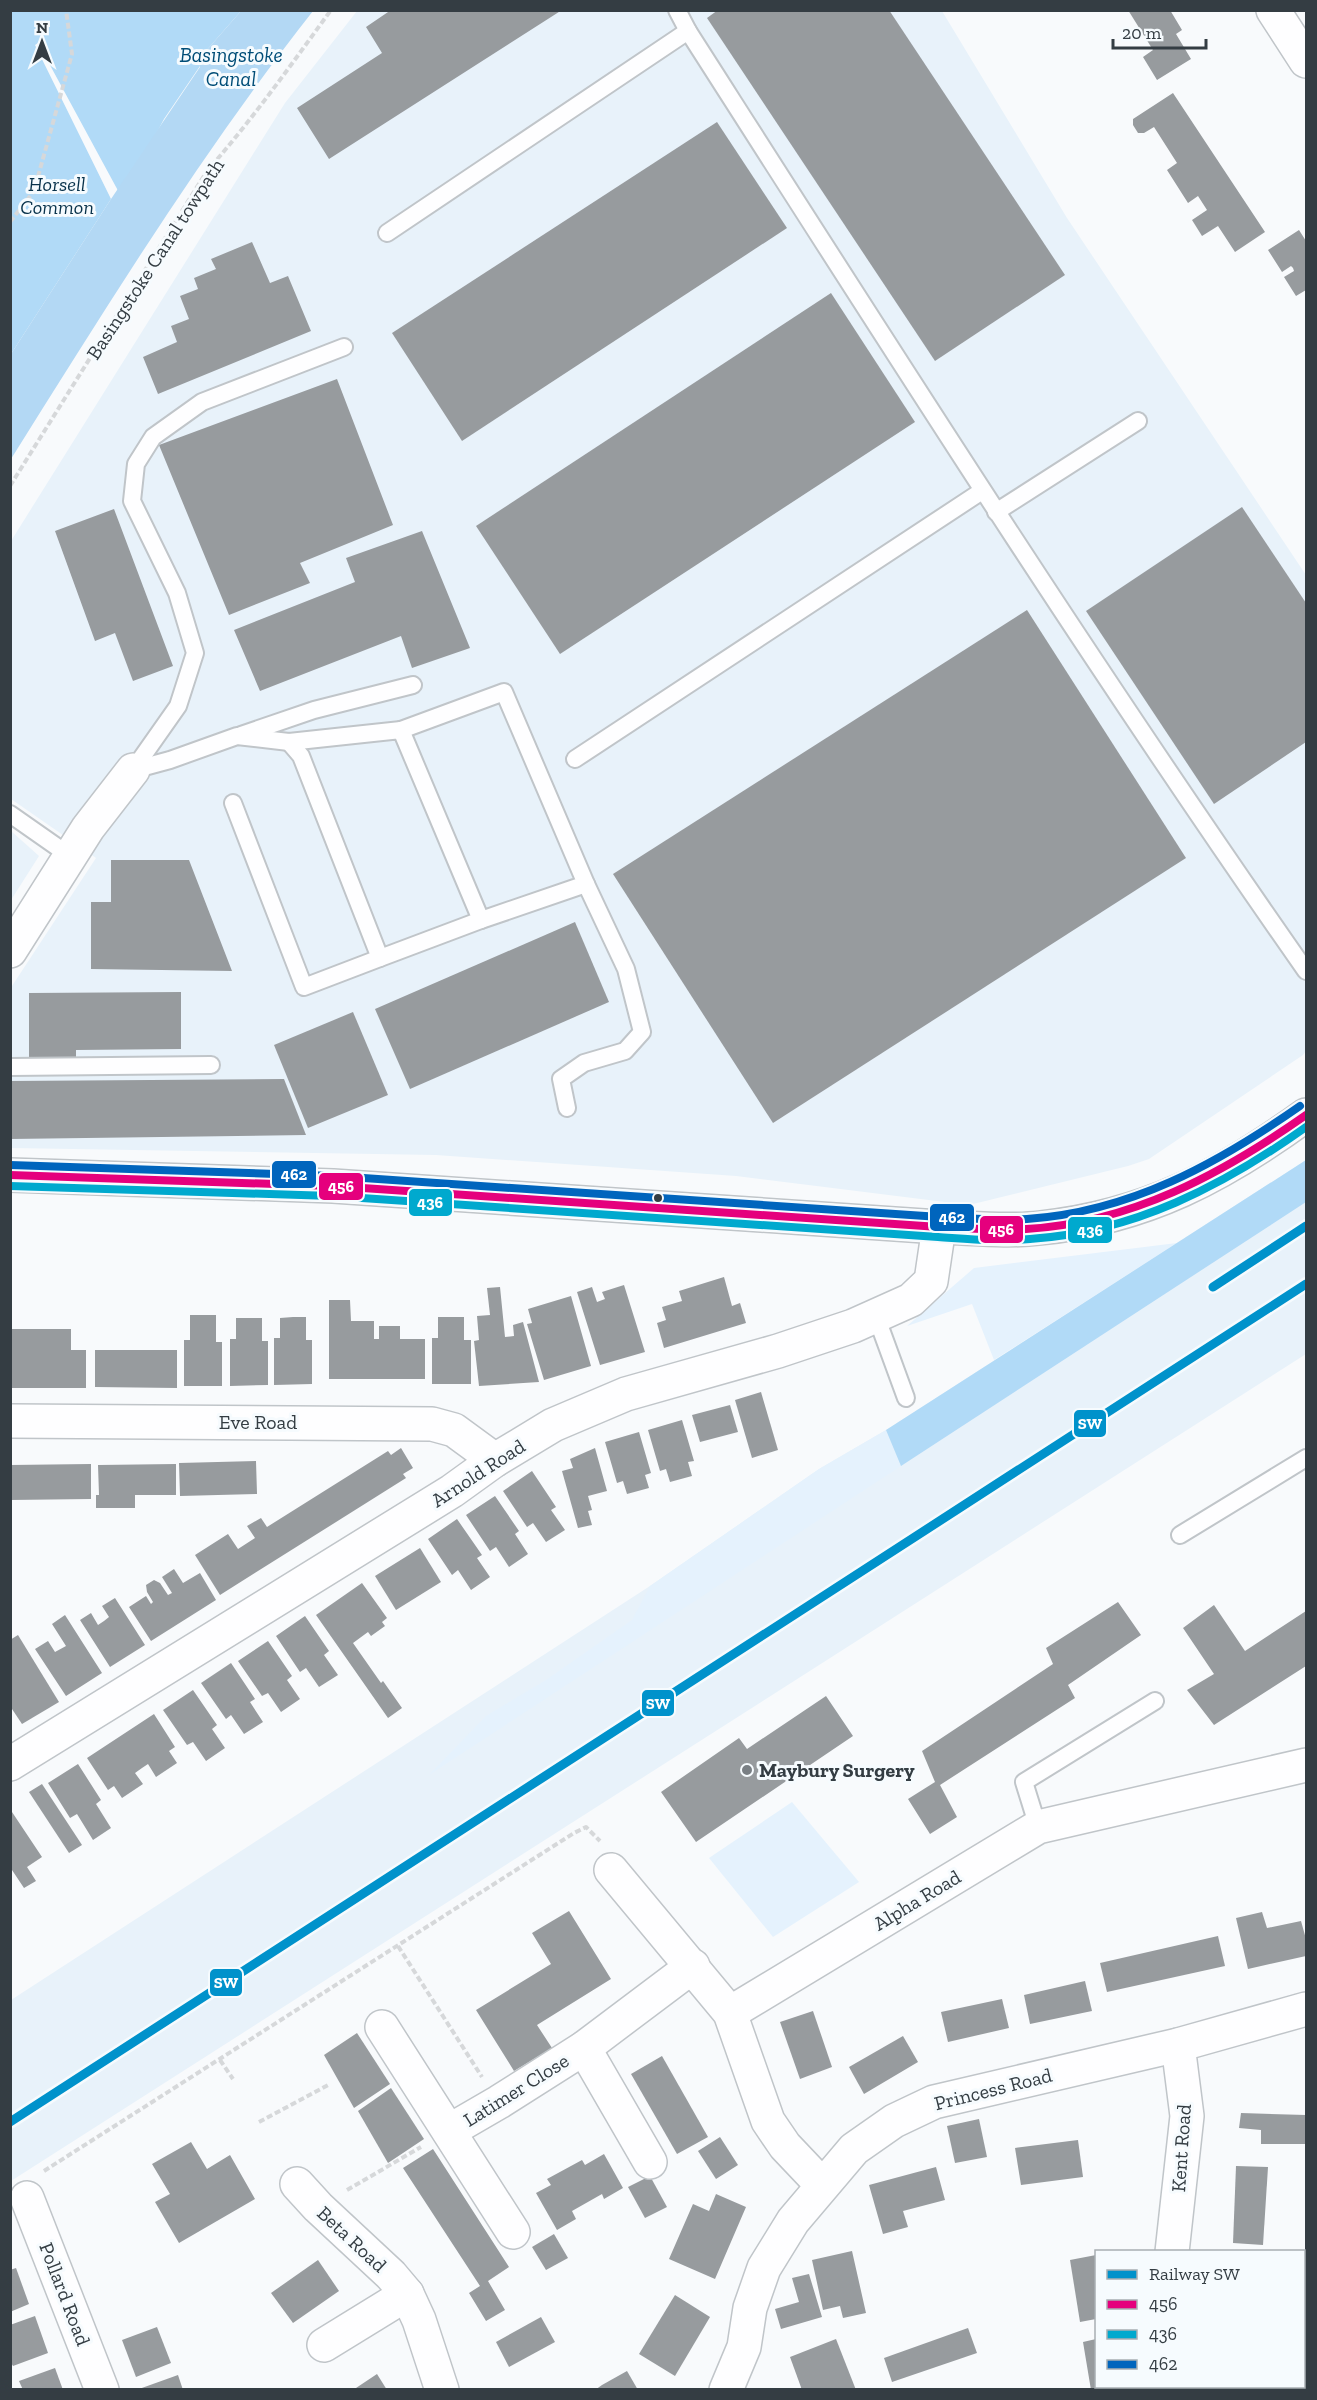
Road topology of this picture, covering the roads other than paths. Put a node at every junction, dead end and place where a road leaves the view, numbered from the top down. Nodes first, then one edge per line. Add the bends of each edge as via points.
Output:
1 (677, 10) edge
2 (1273, 10) edge
3 (688, 32) junction
4 (1306, 61) edge
5 (387, 233) dead end
6 (344, 347) dead end
7 (1138, 421) dead end
8 (982, 491) junction
9 (996, 512) junction
10 (413, 686) dead end
11 (401, 730) junction
12 (237, 736) junction
13 (289, 742) junction
14 (575, 759) dead end
15 (133, 770) junction
16 (233, 802) dead end
17 (10, 814) edge
18 (70, 856) junction
19 (586, 884) junction
20 (481, 920) junction
21 (10, 951) edge
22 (380, 958) junction
23 (1306, 971) edge
24 (211, 1065) dead end
25 (10, 1067) edge
26 (567, 1108) dead end
27 (1306, 1115) edge
28 (10, 1175) edge
29 (939, 1227) junction
30 (876, 1316) junction
31 (906, 1398) dead end
32 (10, 1421) edge
33 (1306, 1458) edge
34 (495, 1460) junction
35 (1180, 1535) dead end
36 (1155, 1701) dead end
37 (10, 1764) edge
38 (1306, 1765) edge
39 (1038, 1827) junction
40 (611, 1870) road end
41 (693, 1966) junction
42 (1306, 2009) edge
43 (730, 2013) junction
44 (382, 2027) dead end
45 (1178, 2045) junction
46 (584, 2048) junction
47 (449, 2131) junction
48 (650, 2162) dead end
49 (822, 2185) junction
50 (31, 2187) road end
51 (307, 2195) road end
52 (513, 2232) dead end
53 (1172, 2250) edge
54 (407, 2294) junction
55 (324, 2345) dead end
56 (732, 2387) edge
57 (102, 2390) edge
58 (442, 2390) edge

1 - 3 lane
2 - 4 street
3 - 5 lane
3 - 8 lane
6 - 15 lane via 202,402 153,436 136,464 132,501 177,593 195,652 178,706
7 - 9 lane
8 - 9 lane
8 - 14 lane
9 - 23 lane
10 - 12 lane via 314,710
11 - 13 lane
11 - 19 lane via 504,692
11 - 20 lane
12 - 13 lane
12 - 15 lane
13 - 22 lane via 301,756
15 - 18 street
16 - 22 lane via 304,987
17 - 18 lane
18 - 21 street
19 - 20 lane
19 - 26 lane via 626,969 642,1032 625,1051 584,1063 561,1079
20 - 22 lane
24 - 25 lane
27 - 29 street via 1209,1179 1139,1209 1039,1228
28 - 29 street via 333,1186
29 - 30 street, Arnold Road via 931,1281 911,1300
30 - 31 lane
30 - 34 street, Arnold Road via 778,1351 626,1394 553,1425
32 - 34 street, Eve Road via 432,1424 454,1430
33 - 35 lane
34 - 37 street, Arnold Road via 442,1497
36 - 39 lane via 1024,1782
38 - 39 street, Alpha Road
39 - 43 street, Alpha Road
40 - 41 street
41 - 43 street
41 - 46 street, Latimer Close
42 - 45 street, Princess Road
43 - 49 street via 768,2121 785,2146
44 - 47 street, Latimer Close
45 - 49 street, Princess Road via 934,2102 894,2121 854,2149
45 - 53 street, Kent Road via 1187,2116
46 - 47 street, Latimer Close
46 - 48 street, Latimer Close
47 - 52 street, Latimer Close
49 - 56 street, Princess Road via 793,2221 764,2268 750,2308
50 - 57 street, Pollard Road
51 - 54 street, Beta Road
54 - 55 street
54 - 58 street, Beta Road

